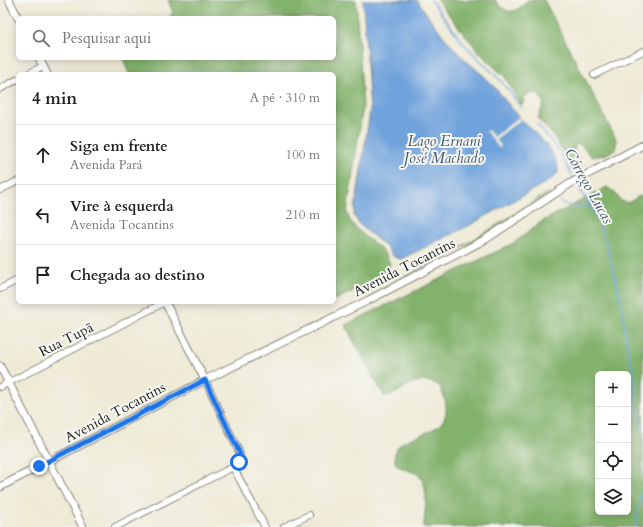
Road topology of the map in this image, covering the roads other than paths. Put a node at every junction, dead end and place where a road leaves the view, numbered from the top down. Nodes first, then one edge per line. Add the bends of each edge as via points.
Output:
1 (9, 0) edge
2 (17, 16) edge
3 (643, 51) edge
4 (40, 60) edge
5 (43, 66) junction
6 (32, 72) edge
7 (46, 72) edge
8 (594, 75) dead end
9 (16, 80) edge
10 (0, 89) edge
11 (643, 145) edge
12 (16, 182) edge
13 (0, 190) edge
14 (16, 281) edge
15 (0, 289) edge
16 (161, 304) edge
17 (166, 304) edge
18 (0, 366) edge
19 (205, 380) junction
20 (9, 383) junction
21 (0, 387) edge
22 (49, 461) junction
23 (233, 467) junction
24 (0, 487) edge
25 (309, 515) dead end
26 (83, 527) edge
27 (115, 527) edge
28 (265, 527) edge
29 (284, 527) edge

1 - 2 street
3 - 8 street
4 - 5 street
5 - 6 street
5 - 7 street
9 - 10 street
11 - 19 street, Avenida Tocantins via 571,183 486,239 367,301
12 - 13 street
14 - 15 street
16 - 20 street, Rua Tupã
17 - 19 street
18 - 20 street
19 - 22 street, Avenida Tocantins
19 - 23 street via 240,454 239,462
20 - 21 street, Rua Tupã
20 - 22 street
22 - 24 street, Avenida Tocantins
22 - 26 street
23 - 27 street
23 - 28 street
25 - 29 street

